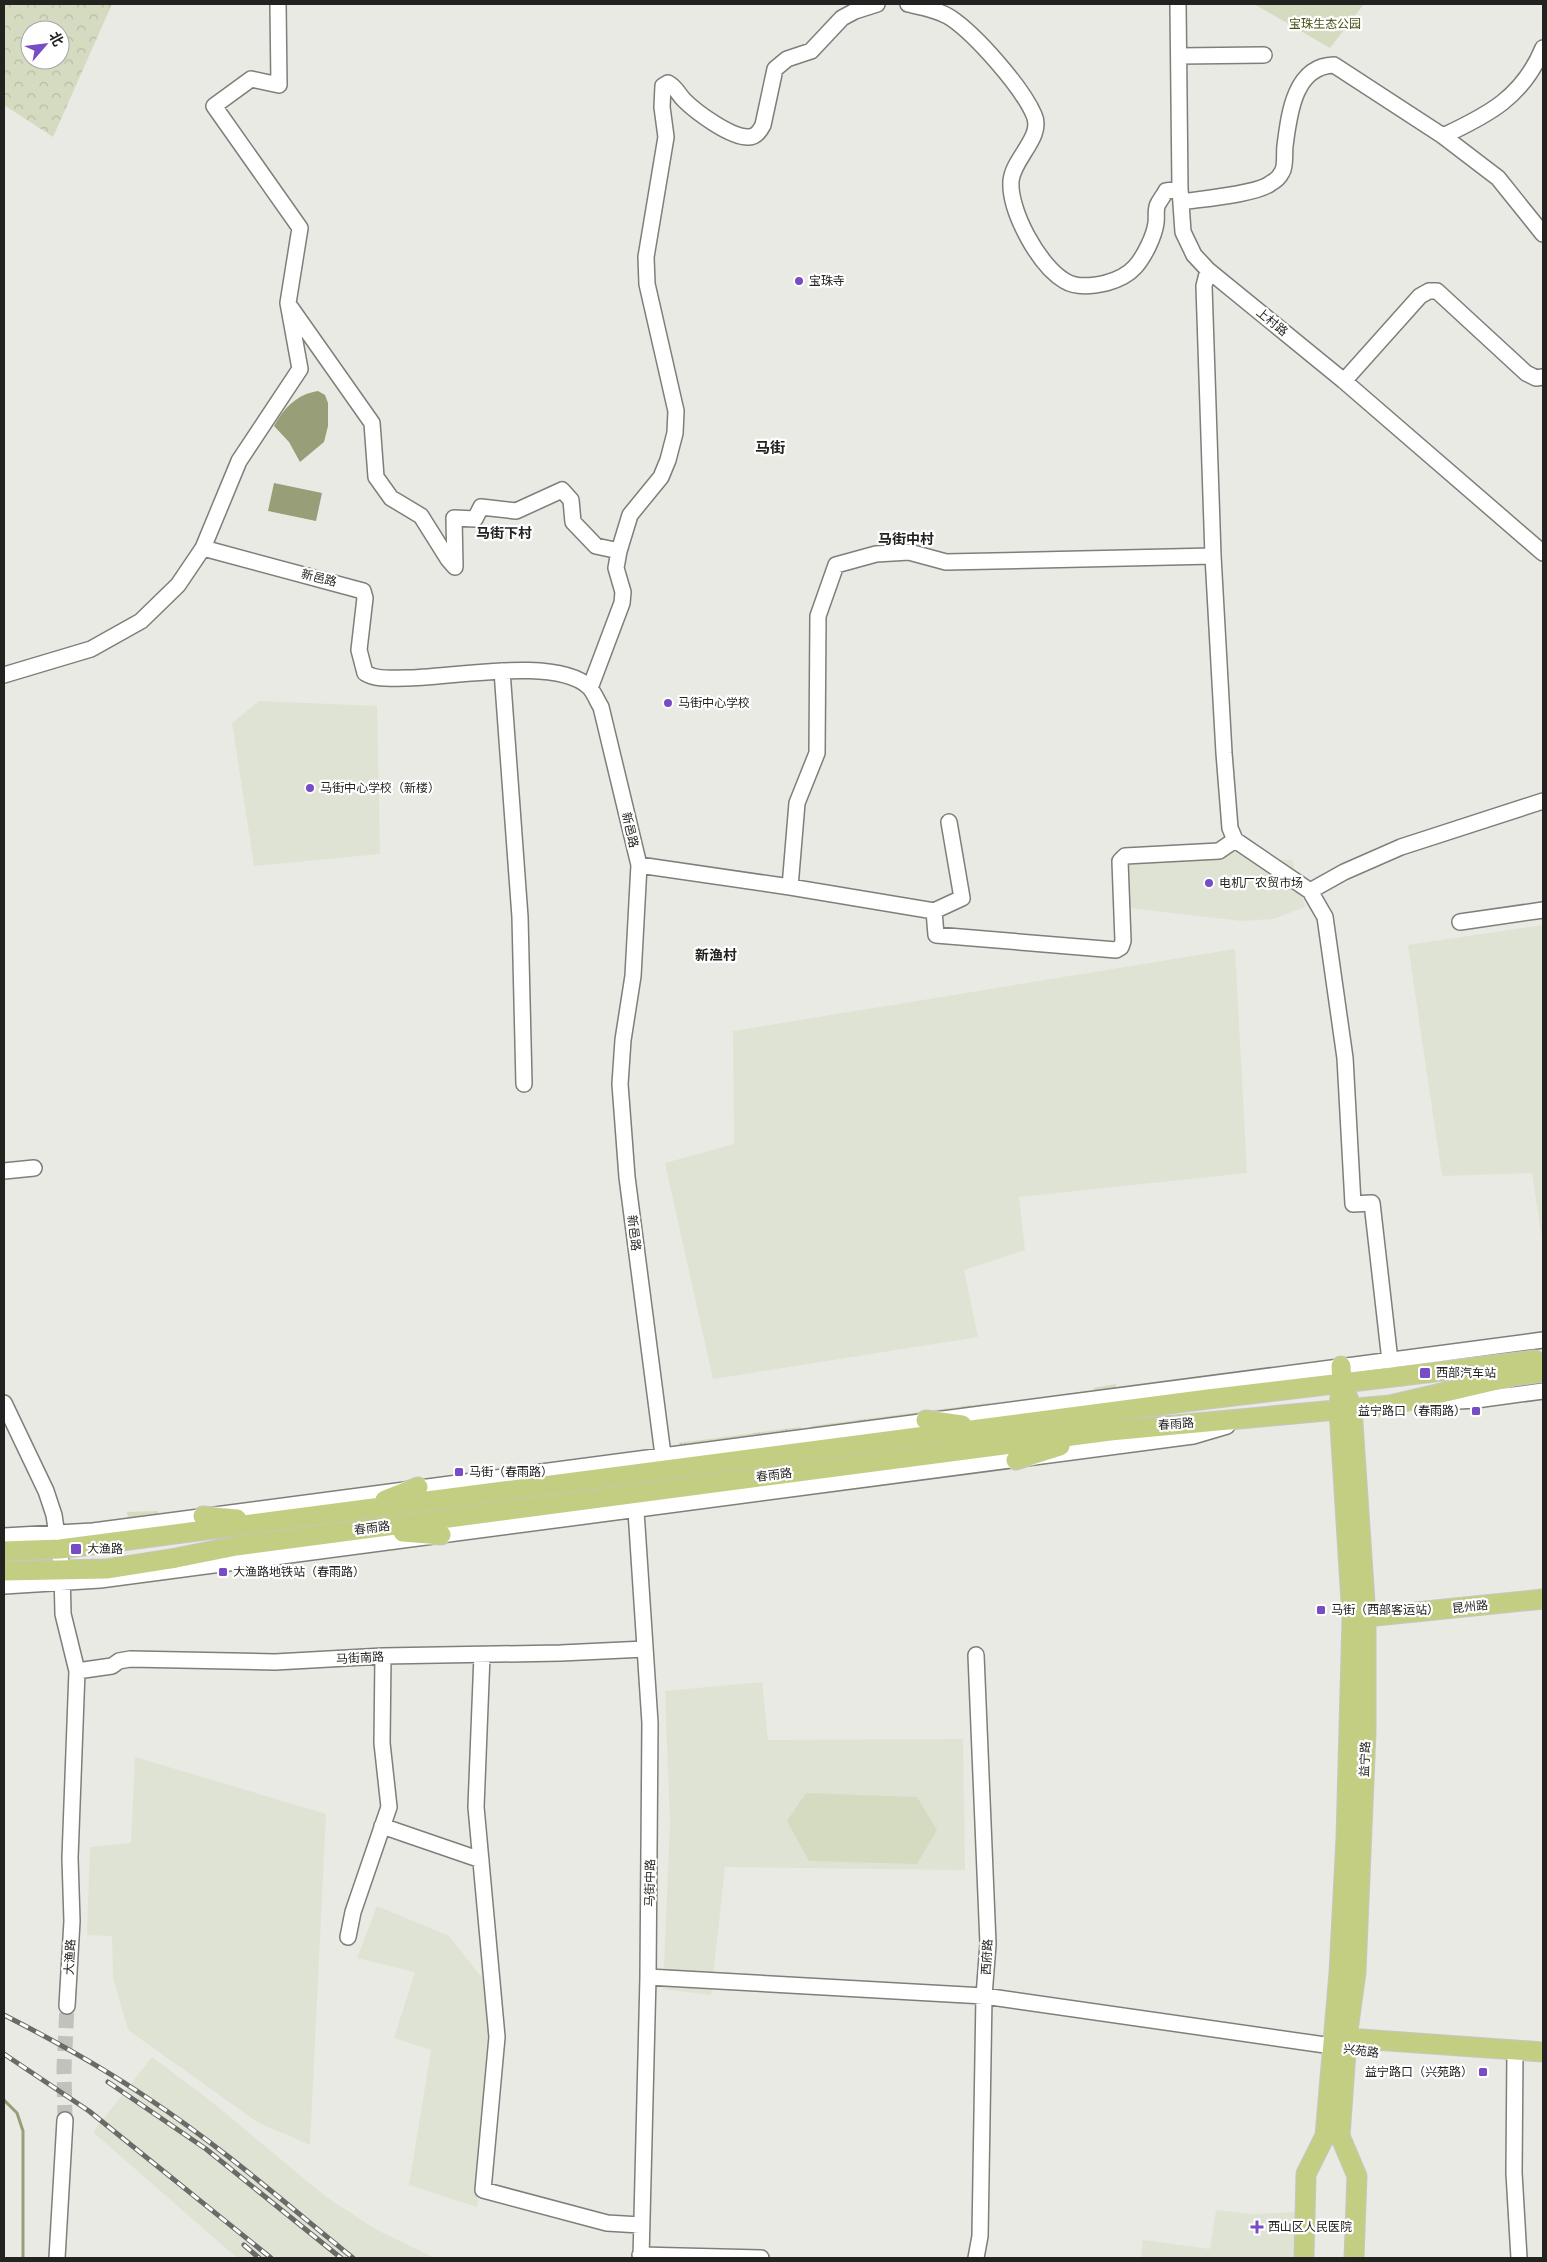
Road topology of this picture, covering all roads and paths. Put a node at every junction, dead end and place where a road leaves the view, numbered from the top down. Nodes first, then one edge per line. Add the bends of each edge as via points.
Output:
1 (278, 4) edge
2 (877, 4) edge
3 (908, 4) edge
4 (1178, 4) edge
5 (1543, 48) edge
6 (1264, 55) dead end
7 (1179, 56) junction
8 (1443, 136) junction
9 (1181, 195) junction
10 (1543, 234) edge
11 (1208, 270) junction
12 (288, 303) junction
13 (1543, 377) edge
14 (1344, 381) junction
15 (203, 548) junction
16 (619, 551) junction
17 (1543, 553) edge
18 (1213, 556) junction
19 (502, 671) junction
20 (4, 675) edge
21 (590, 688) junction
22 (1543, 801) edge
23 (949, 822) dead end
24 (1235, 840) junction
25 (639, 865) junction
26 (790, 887) junction
27 (1310, 891) junction
28 (1543, 910) edge
29 (934, 911) junction
30 (1460, 922) dead end
31 (524, 1084) dead end
32 (34, 1168) dead end
33 (4, 1170) edge
34 (1543, 1340) edge
35 (1543, 1359) edge
36 (1390, 1361) junction
37 (1543, 1372) edge
38 (1341, 1374) junction
39 (1543, 1391) edge
40 (4, 1403) edge
41 (1390, 1405) junction
42 (1345, 1409) junction
43 (1248, 1419) junction
44 (926, 1420) junction
45 (986, 1428) junction
46 (1110, 1431) junction
47 (663, 1455) junction
48 (1016, 1460) junction
49 (418, 1487) junction
50 (360, 1511) junction
51 (636, 1511) junction
52 (203, 1516) junction
53 (278, 1522) junction
54 (367, 1528) junction
55 (441, 1535) junction
56 (4, 1536) edge
57 (58, 1542) junction
58 (4, 1552) edge
59 (176, 1558) junction
60 (4, 1571) edge
61 (62, 1577) junction
62 (100, 1580) junction
63 (4, 1586) edge
64 (1543, 1599) edge
65 (1366, 1617) junction
66 (645, 1649) junction
67 (482, 1655) junction
68 (976, 1655) dead end
69 (383, 1656) junction
70 (77, 1671) junction
71 (382, 1826) junction
72 (481, 1860) junction
73 (348, 1937) dead end
74 (648, 1977) junction
75 (984, 1996) junction
76 (67, 2006) tunnel mouth
77 (1342, 2045) junction
78 (1543, 2052) edge
79 (1515, 2056) junction
80 (1543, 2065) edge
81 (65, 2120) tunnel mouth
82 (1333, 2136) junction
83 (640, 2225) junction
84 (640, 2257) edge
85 (57, 2258) edge
86 (761, 2258) edge
87 (976, 2258) edge
88 (1304, 2258) edge
89 (1354, 2258) edge
90 (1519, 2258) edge

1 - 12 street via 279,85 251,78 214,106 300,228
2 - 16 street via 848,14 810,51 788,59 775,69 763,126 758,134 749,138 732,134 699,112 683,100 672,85 663,86 666,136 646,257 646,276 676,411 675,433 661,477 630,515
3 - 9 street via 951,17 995,61 1027,102 1037,128 1011,181 1015,210 1026,234 1051,270 1066,282 1083,286 1119,280 1135,267 1147,247 1156,225 1157,205 1166,191
4 - 7 street, 上村路
5 - 8 street via 1535,67 1510,98 1482,118
6 - 7 street
7 - 9 street, 上村路
8 - 9 street via 1334,65 1324,66 1314,70 1295,94 1283,171 1270,185 1258,190
8 - 10 street via 1498,178
9 - 11 street, 上村路 via 1183,232 1194,255
11 - 14 street, 上村路
11 - 18 street via 1204,286
12 - 15 street via 300,369 239,461
12 - 16 street via 372,423 376,477 390,498 421,516 456,567 454,518 475,519 482,507 516,511 562,490 571,500 573,522 596,546
13 - 14 street via 1536,378 1526,373 1454,305 1437,291 1429,291 1420,296
14 - 17 street, 上村路
15 - 19 street, 新邑路 via 363,591 359,650 365,673 373,678 426,678
15 - 20 street via 178,585 141,621 91,649
16 - 21 street via 616,568 623,592 622,603
18 - 24 street via 1224,753 1230,828
18 - 26 street via 946,562 909,552 876,554 836,565 818,616 816,753 797,803
19 - 21 street, 新邑路 via 560,674
19 - 31 street via 520,917
21 - 25 street, 新邑路 via 601,707
22 - 27 street via 1401,847
23 - 29 street via 962,898
24 - 27 street
24 - 29 street via 1220,851 1125,856 1120,861 1123,941 1116,950 936,935
25 - 26 street
25 - 47 street, 新邑路 via 633,976 620,1084 627,1177
26 - 29 street
27 - 36 street via 1325,917 1329,937 1345,1058 1353,1204 1372,1203
28 - 30 street
32 - 33 street
34 - 36 street
35 - 38 main road, 春雨路
36 - 38 street
37 - 41 main road, 春雨路
38 - 42 main road, 益宁路
38 - 44 street
38 - 45 main road, 春雨路
39 - 41 street via 1476,1400
40 - 57 street, 大渔路 via 46,1491
41 - 42 main road, 春雨路
42 - 43 main road, 春雨路
42 - 65 main road, 益宁路
42 - 77 main road, 益宁路 via 1352,1618 1339,1973
43 - 46 main road, 春雨路
43 - 48 street via 1193,1436
44 - 45 main road
44 - 47 street
45 - 50 main road, 春雨路
46 - 48 main road
46 - 54 main road, 春雨路
47 - 49 street
48 - 51 street
49 - 50 main road
49 - 52 street
50 - 53 main road, 春雨路
51 - 55 street
51 - 66 street, 马街中路
52 - 53 main road
52 - 57 street
53 - 57 main road, 春雨路
54 - 55 main road
54 - 59 main road, 春雨路 via 236,1546
55 - 62 street
56 - 57 street
57 - 58 main road, 春雨路
57 - 61 street, 大渔路
59 - 61 main road, 春雨路
59 - 62 main road
60 - 61 main road, 春雨路
61 - 62 street
61 - 63 street
61 - 70 street, 大渔路 via 63,1614
64 - 65 main road, 昆州路
65 - 77 main road, 益宁路 via 1363,1839 1356,1972
66 - 67 street, 马街南路
66 - 74 street, 马街中路 via 650,1723
67 - 69 street, 马街南路
67 - 72 street via 476,1807
68 - 75 street, 西府路 via 988,1944
69 - 70 street, 马街南路 via 275,1662 130,1659 119,1660 112,1666
69 - 71 street via 382,1743 389,1806
70 - 76 street, 大渔路
71 - 72 street
71 - 73 street via 353,1912
72 - 83 street via 497,2037 483,2190 607,2223
74 - 75 street
74 - 83 street, 马街中路
75 - 77 street
75 - 87 street, 西府路 via 980,2236
77 - 79 main road, 兴苑路
77 - 82 main road, 益宁路
78 - 79 main road, 兴苑路
79 - 80 main road, 兴苑路
79 - 90 street via 1514,2173
81 - 85 street
82 - 88 main road via 1306,2174
82 - 89 main road via 1357,2176
83 - 84 street, 马街中路
84 - 86 street

